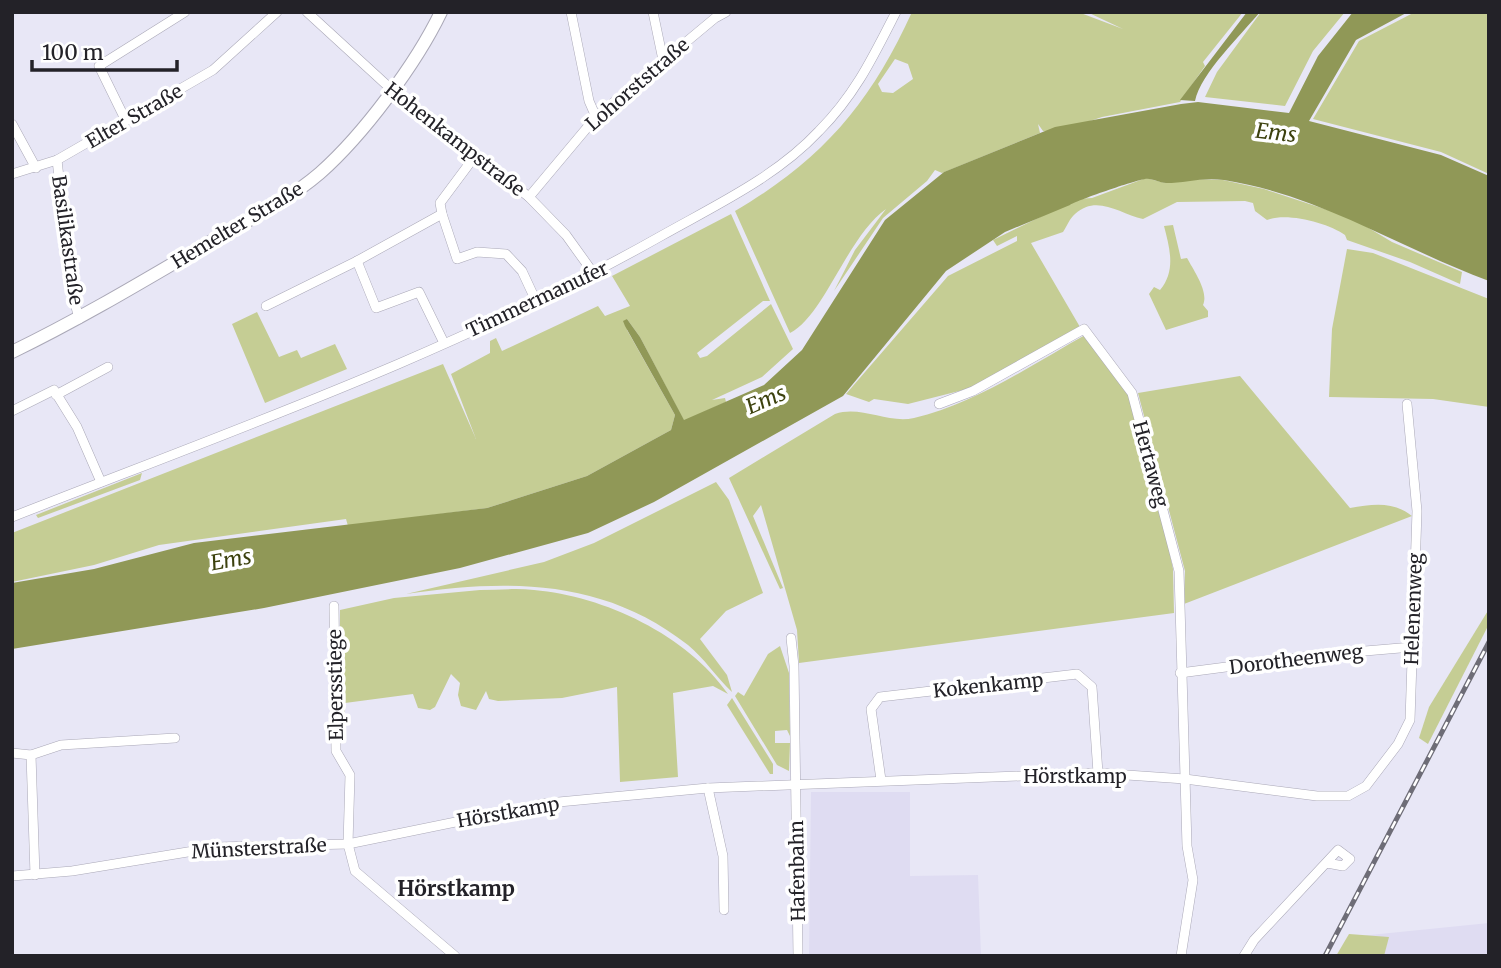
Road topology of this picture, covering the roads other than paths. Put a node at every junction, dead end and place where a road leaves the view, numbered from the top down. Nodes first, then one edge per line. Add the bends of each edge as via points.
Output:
1 (186, 12) edge
2 (277, 12) edge
3 (307, 12) edge
4 (442, 12) edge
5 (571, 12) edge
6 (653, 12) edge
7 (726, 12) edge
8 (896, 12) edge
9 (663, 60) junction
10 (391, 89) junction
11 (596, 117) junction
12 (125, 121) junction
13 (12, 124) edge
14 (475, 156) junction
15 (57, 160) junction
16 (36, 168) junction
17 (12, 174) edge
18 (529, 197) junction
19 (442, 214) junction
20 (357, 261) junction
21 (594, 274) junction
22 (536, 301) junction
23 (265, 306) dead end
24 (79, 319) junction
25 (444, 343) junction
26 (12, 352) edge
27 (108, 367) dead end
28 (56, 395) junction
29 (939, 404) dead end
30 (1408, 404) dead end
31 (12, 411) edge
32 (101, 482) junction
33 (12, 517) edge
34 (334, 606) dead end
35 (791, 638) dead end
36 (1412, 647) junction
37 (1180, 673) junction
38 (175, 738) dead end
39 (12, 753) edge
40 (31, 755) junction
41 (1098, 773) junction
42 (1185, 779) junction
43 (881, 780) junction
44 (795, 786) junction
45 (708, 788) junction
46 (1354, 795) joint
47 (348, 844) junction
48 (1326, 863) dead end
49 (34, 875) junction
50 (12, 876) edge
51 (724, 909) dead end
52 (443, 952) edge
53 (455, 956) edge
54 (798, 956) edge
55 (1181, 956) edge
56 (1244, 956) edge

1 - 12 street via 99,66
2 - 12 street, Elter Straße via 213,70
3 - 10 street, Hohenkampstraße
4 - 10 main road, Hemelter Straße
5 - 11 street
6 - 9 street
7 - 9 street, Lohorststraße
8 - 21 street, Timmermanufer via 858,87 818,132 774,170
9 - 11 street, Lohorststraße
10 - 14 street, Hohenkampstraße
10 - 24 main road, Hemelter Straße via 339,155 297,191
11 - 18 street, Lohorststraße
12 - 15 street, Elter Straße
13 - 16 street, Basilikastraße
14 - 18 street, Hohenkampstraße
14 - 19 street via 440,203
15 - 16 street, Elter Straße
15 - 24 street, Basilikastraße
16 - 17 street, Elter Straße
18 - 21 street, Hohenkampstraße via 566,235
19 - 20 street
19 - 22 street via 457,259 477,252 506,254 522,271
20 - 23 street
20 - 25 street via 376,308 419,292
21 - 22 street, Timmermanufer
22 - 25 street, Timmermanufer
24 - 26 main road, Hemelter Straße
25 - 32 street, Timmermanufer
27 - 28 street
28 - 31 street via 54,390
28 - 32 street via 77,427
29 - 37 street, Hertaweg via 973,391 1084,329 1132,393 1179,571
30 - 36 street, Helenenweg via 1417,511
32 - 33 street, Timmermanufer
34 - 47 street, Elpersstiege via 336,751 350,775
35 - 44 street
36 - 37 street, Dorotheenweg
36 - 46 street, Helenenweg via 1407,730 1366,786
37 - 42 street, Hertaweg
38 - 40 street via 61,745
39 - 40 street
40 - 49 street
41 - 42 street, Hörstkamp
41 - 43 street, Hörstkamp
41 - 43 street, Kokenkamp via 1092,687 1077,674 880,697 871,709
42 - 46 street, Hörstkamp via 1317,796
42 - 55 street, Hertaweg via 1193,880
43 - 44 street, Hörstkamp
44 - 45 street, Hörstkamp
44 - 54 street, Hafenbahn
45 - 47 street, Hörstkamp via 548,803
45 - 51 street via 723,856
47 - 49 street, Münsterstraße via 218,847
47 - 52 street, Münsterstraße via 355,871
48 - 56 street
49 - 50 street, Münsterstraße
52 - 53 street, Münsterstraße

